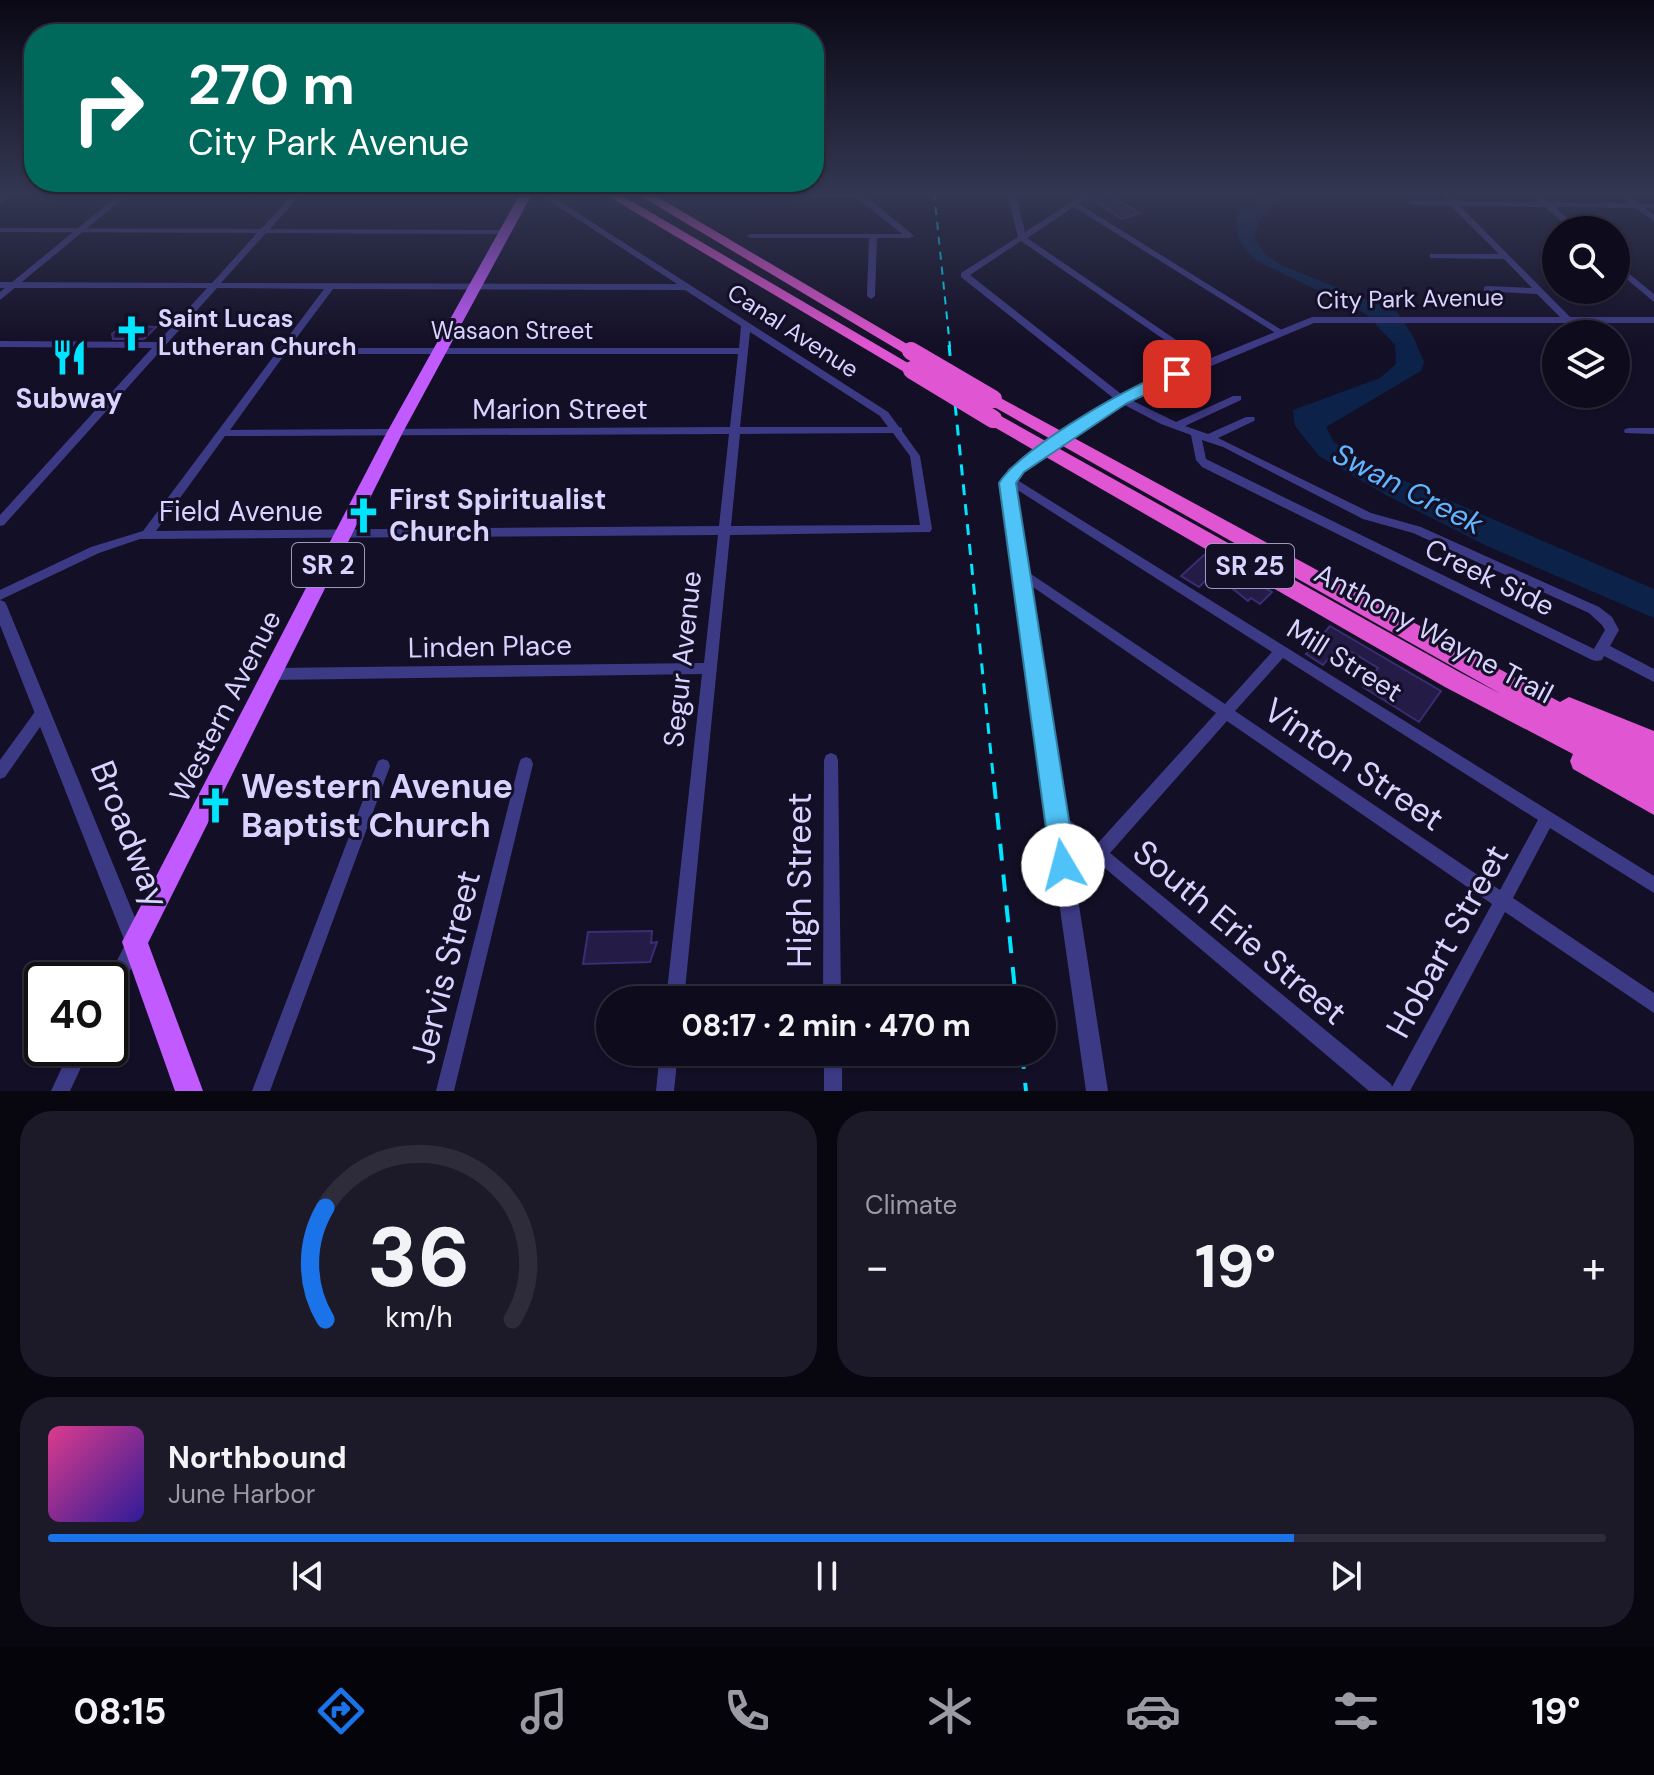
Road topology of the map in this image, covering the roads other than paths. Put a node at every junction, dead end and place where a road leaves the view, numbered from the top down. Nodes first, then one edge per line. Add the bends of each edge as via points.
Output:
1 (66, 243) edge
2 (251, 243) edge
3 (498, 243) edge
4 (619, 243) edge
5 (694, 243) edge
6 (727, 243) edge
7 (873, 243) edge
8 (1014, 243) edge
9 (1029, 243) edge
10 (1137, 243) edge
11 (1492, 243) edge
12 (1433, 256) dead end
13 (1506, 257) junction
14 (1630, 278) edge
15 (0, 285) edge
16 (15, 285) junction
17 (212, 286) junction
18 (330, 286) junction
19 (474, 286) junction
20 (687, 287) junction
21 (1487, 289) dead end
22 (1540, 291) junction
23 (871, 296) dead end
24 (0, 297) edge
25 (1654, 299) edge
26 (1567, 319) junction
27 (1654, 320) edge
28 (746, 324) junction
29 (1280, 332) junction
30 (0, 344) edge
31 (159, 345) junction
32 (283, 351) junction
33 (438, 351) junction
34 (742, 351) junction
35 (1204, 363) junction
36 (1237, 398) dead end
37 (1121, 399) junction
38 (1250, 419) dead end
39 (1176, 426) junction
40 (898, 430) junction
41 (1629, 431) dead end
42 (1654, 431) edge
43 (735, 432) junction
44 (222, 433) junction
45 (394, 434) junction
46 (1202, 436) junction
47 (1056, 444) junction
48 (1011, 476) junction
49 (1367, 516) junction
50 (0, 522) edge
51 (926, 529) joint
52 (723, 532) junction
53 (147, 534) junction
54 (343, 535) junction
55 (1353, 537) junction
56 (1021, 573) junction
57 (0, 595) edge
58 (0, 606) edge
59 (1602, 648) junction
60 (1281, 651) junction
61 (1451, 654) junction
62 (709, 668) junction
63 (272, 674) junction
64 (1654, 676) edge
65 (1453, 680) junction
66 (1225, 712) junction
67 (42, 713) junction
68 (1654, 742) edge
69 (831, 760) dead end
70 (526, 764) dead end
71 (1654, 765) edge
72 (383, 766) dead end
73 (0, 772) edge
74 (1654, 783) edge
75 (1654, 803) edge
76 (1057, 819) junction
77 (1547, 819) junction
78 (1098, 853) junction
79 (1654, 885) edge
80 (1067, 889) junction
81 (1503, 902) junction
82 (135, 942) junction
83 (125, 962) edge
84 (676, 986) edge
85 (832, 986) edge
86 (1654, 1004) edge
87 (72, 1066) edge
88 (668, 1066) edge
89 (833, 1066) edge
90 (60, 1091) edge
91 (189, 1091) edge
92 (261, 1091) edge
93 (445, 1091) edge
94 (665, 1091) edge
95 (833, 1091) edge
96 (1097, 1091) edge
97 (1384, 1091) edge
98 (1400, 1091) edge

1 - 16 street
2 - 17 street
3 - 19 main road, Western Avenue / SR 2
4 - 20 street, Canal Avenue
5 - 47 highway, Anthony Wayne Trail / SR 25, bridge via 993,419
6 - 47 highway, Anthony Wayne Trail / SR 25, bridge via 993,399
7 - 23 street
8 - 37 street, Creek Side via 964,275
9 - 35 street
10 - 29 street
11 - 13 street
12 - 13 street
13 - 22 street
14 - 25 street
15 - 16 street
16 - 17 street
16 - 24 street
17 - 18 street
17 - 31 street
18 - 19 street
18 - 32 street
19 - 20 street
19 - 33 main road, Western Avenue / SR 2
20 - 28 street, Canal Avenue
21 - 22 street
22 - 26 street
26 - 27 street, City Park Avenue
26 - 29 street, City Park Avenue via 1312,320
28 - 34 street, Segur Avenue
28 - 40 street, Canal Avenue via 876,408
29 - 35 street, City Park Avenue
30 - 31 street
31 - 50 street
32 - 33 street, Wasaon Street
32 - 44 street
33 - 34 street, Wasaon Street
33 - 45 main road, Western Avenue / SR 2
34 - 43 street, Segur Avenue
35 - 37 street, City Park Avenue
36 - 39 street
37 - 39 street, Creek Side
37 - 47 street, City Park Avenue
38 - 46 street
39 - 46 street, Creek Side
40 - 43 street, Marion Street
40 - 51 street, Canal Avenue via 918,467
41 - 42 street
43 - 45 street, Marion Street
43 - 52 street, Segur Avenue
44 - 45 street, Marion Street
44 - 53 street
45 - 54 main road, Western Avenue / SR 2
46 - 49 street, Creek Side
46 - 55 street, Creek Side via 1201,460 1206,464
47 - 48 street, City Park Avenue
47 - 61 highway, Anthony Wayne Trail / SR 25
47 - 65 highway, Anthony Wayne Trail / SR 25
48 - 56 street via 1007,489
48 - 60 street, Mill Street
49 - 55 street
49 - 59 street, Creek Side via 1417,530 1594,610 1612,630
51 - 52 street, Field Avenue
52 - 54 street, Field Avenue
52 - 62 street, Segur Avenue
53 - 54 street, Field Avenue
53 - 57 street, Field Avenue via 95,550
54 - 63 main road, Western Avenue / SR 2
55 - 59 street, Creek Side via 1597,656
56 - 66 street, Vinton Street
56 - 76 street
58 - 67 street, Broadway
59 - 64 street, Creek Side
60 - 66 street
60 - 77 street, Mill Street
61 - 68 highway
61 - 71 highway, Anthony Wayne Trail / SR 25
62 - 63 street, Linden Place
62 - 84 street, Segur Avenue
63 - 82 main road, Western Avenue / SR 2
65 - 74 highway, Anthony Wayne Trail / SR 25
65 - 75 highway
66 - 78 street
66 - 81 street, Vinton Street
67 - 73 street
67 - 82 street, Broadway
69 - 85 street, High Street
70 - 93 street, Jervis Street
72 - 92 street
76 - 78 street, South Erie Street
76 - 80 street
77 - 79 street, Mill Street
77 - 81 street, Hobart Street
78 - 80 street
78 - 97 street, South Erie Street
80 - 96 street
81 - 86 street, Vinton Street
81 - 98 street, Hobart Street
82 - 83 street, Western Avenue
82 - 91 main road, Broadway
87 - 90 street
88 - 94 street
89 - 95 street

